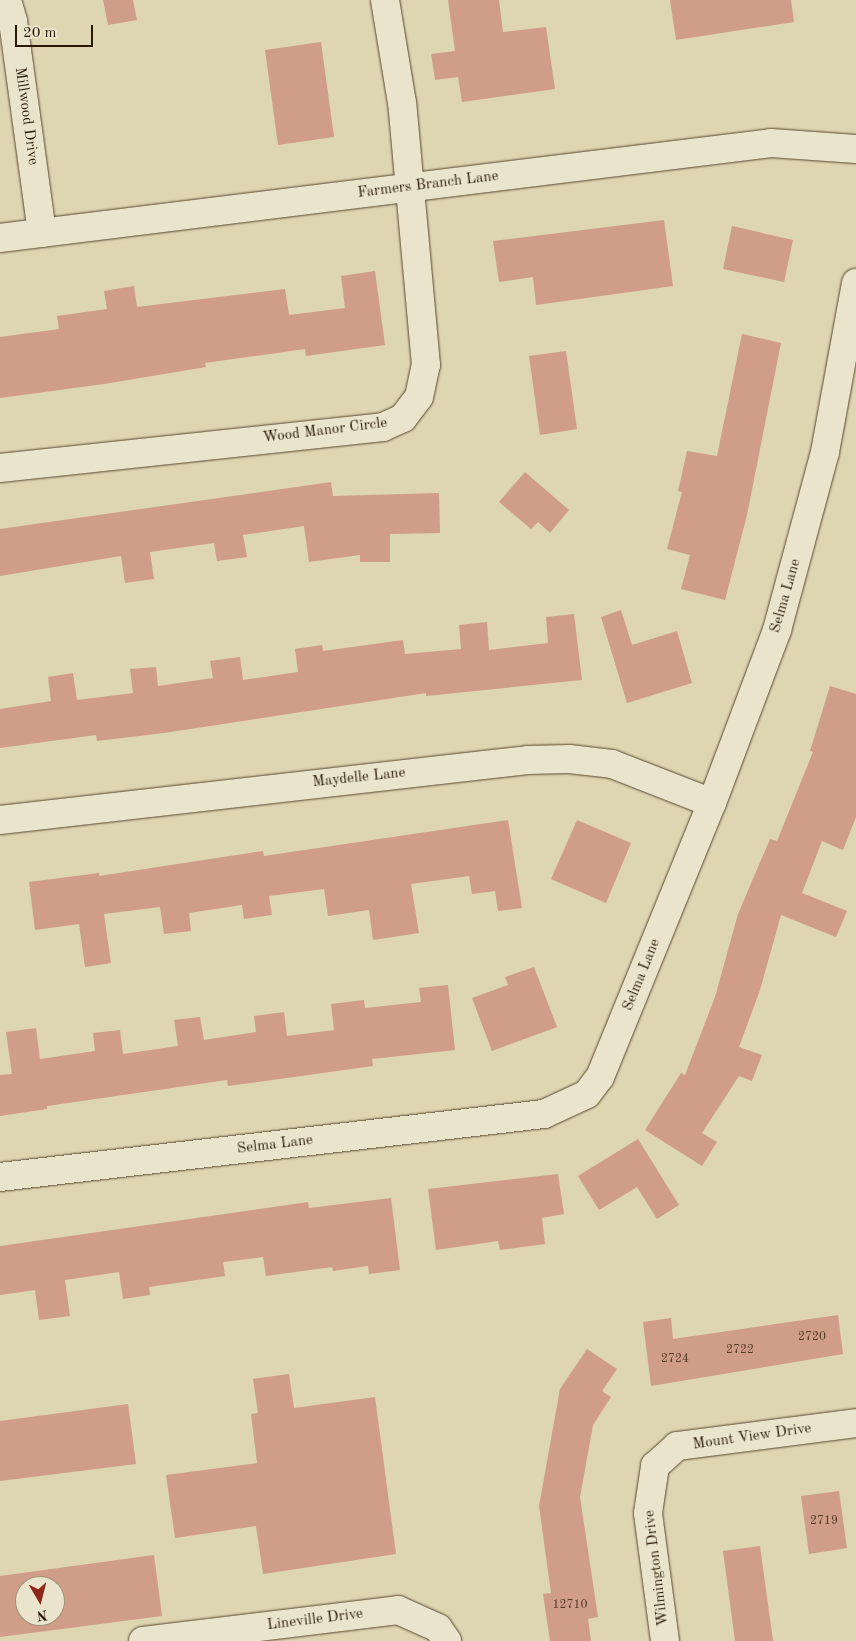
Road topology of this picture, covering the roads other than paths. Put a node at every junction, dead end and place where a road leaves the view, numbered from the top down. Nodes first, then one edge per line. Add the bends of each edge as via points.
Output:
1 (6, 0) edge
2 (385, 0) edge
3 (856, 149) edge
4 (409, 187) junction
5 (42, 233) junction
6 (0, 238) edge
7 (856, 282) edge
8 (0, 468) edge
9 (712, 803) junction
10 (0, 820) edge
11 (0, 1177) edge
12 (856, 1423) edge
13 (655, 1466) joint
14 (143, 1641) edge
15 (447, 1641) edge
16 (665, 1641) edge

1 - 5 street, Millwood Drive via 12,21
2 - 4 street, Wood Manor Circle via 402,102
3 - 4 street, Farmers Branch Lane via 771,143
4 - 5 street, Farmers Branch Lane
4 - 8 street, Wood Manor Circle via 426,365 419,397 403,418 383,427
5 - 6 street, Farmers Branch Lane
7 - 9 street, Selma Lane via 825,452 777,630
9 - 10 street, Maydelle Lane via 612,764 569,759 528,760
9 - 11 street, Selma Lane via 600,1077 588,1094 544,1114
12 - 13 street, Mount View Drive via 677,1446
13 - 16 street, Wilmington Drive via 648,1513
14 - 15 street, Lineville Drive via 398,1610 438,1628

